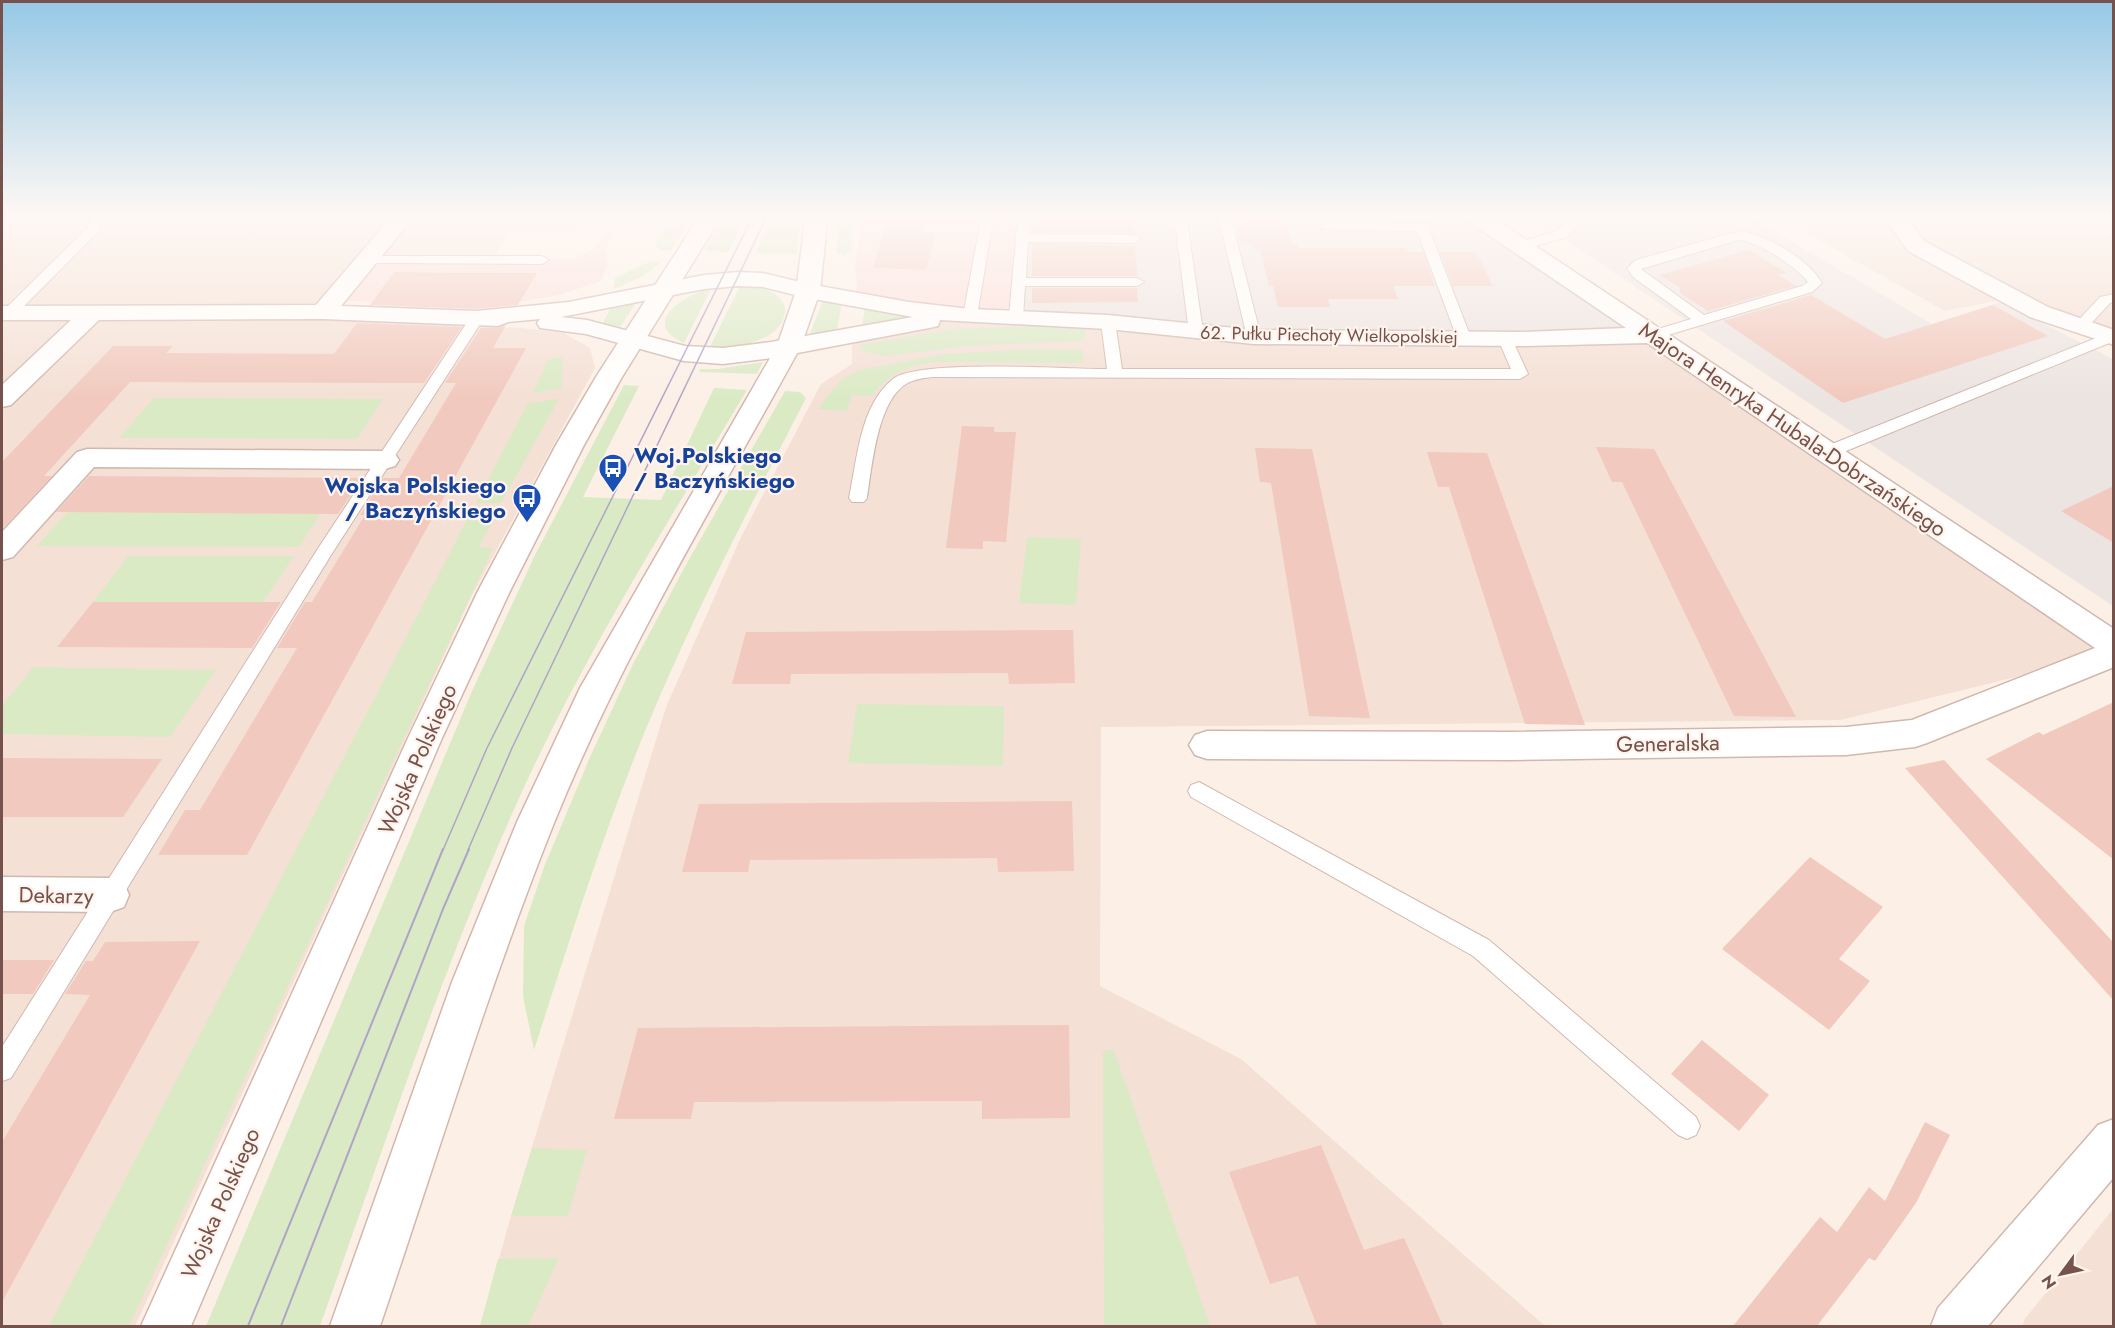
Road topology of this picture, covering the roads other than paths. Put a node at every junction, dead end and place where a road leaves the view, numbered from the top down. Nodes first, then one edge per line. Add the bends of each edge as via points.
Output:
1 (44, 276) edge
2 (353, 276) edge
3 (673, 276) edge
4 (810, 276) edge
5 (977, 276) edge
6 (1019, 276) edge
7 (1188, 276) edge
8 (1239, 276) edge
9 (1441, 276) edge
10 (1566, 276) edge
11 (1641, 276) edge
12 (1812, 276) edge
13 (1971, 276) edge
14 (1019, 282) junction
15 (1137, 282) dead end
16 (663, 291) junction
17 (808, 291) junction
18 (2114, 298) edge
19 (323, 312) junction
20 (5, 313) edge
21 (92, 313) junction
22 (970, 316) junction
23 (1016, 317) junction
24 (477, 318) junction
25 (1702, 320) junction
26 (1108, 322) junction
27 (2080, 327) junction
28 (1196, 332) junction
29 (1653, 334) junction
30 (1254, 337) junction
31 (2112, 337) edge
32 (633, 338) junction
33 (1464, 338) junction
34 (1505, 339) junction
35 (789, 346) junction
36 (1115, 374) junction
37 (2, 399) edge
38 (1828, 452) junction
39 (385, 460) junction
40 (858, 498) dead end
41 (2, 550) edge
42 (2114, 645) edge
43 (2114, 654) edge
44 (1207, 745) dead end
45 (1199, 790) dead end
46 (2, 894) edge
47 (110, 895) junction
48 (2, 1069) edge
49 (1687, 1126) dead end
50 (2114, 1141) edge
51 (166, 1326) edge
52 (355, 1326) edge
53 (1956, 1326) edge

1 - 20 lane
2 - 19 street
3 - 16 street, Wojska Polskiego
4 - 17 street
5 - 22 lane
6 - 14 lane
7 - 28 lane
8 - 30 lane
9 - 33 lane
10 - 29 street, Majora Henryka Hubala-Dobrzańskiego
11 - 25 lane
12 - 25 lane via 1815,283 1807,289
13 - 27 street via 2038,312
14 - 15 lane
14 - 23 lane
16 - 17 street via 738,279 763,280
16 - 24 street via 569,309
16 - 32 street, Wojska Polskiego
17 - 22 street
17 - 35 street
18 - 27 lane via 2105,300
19 - 21 street
19 - 24 street
20 - 21 street
21 - 37 street
22 - 23 street, 62. Pułku Piechoty Wielkopolskiej
22 - 35 street
23 - 26 street, 62. Pułku Piechoty Wielkopolskiej
24 - 32 street via 587,327
24 - 39 lane
25 - 29 lane
26 - 28 street, 62. Pułku Piechoty Wielkopolskiej
26 - 36 lane
27 - 31 street
28 - 30 street, 62. Pułku Piechoty Wielkopolskiej
29 - 34 street, 62. Pułku Piechoty Wielkopolskiej
29 - 38 street, Majora Henryka Hubala-Dobrzańskiego
30 - 33 street, 62. Pułku Piechoty Wielkopolskiej
31 - 38 lane
32 - 35 street via 700,355 744,354
32 - 51 street, Wojska Polskiego via 527,524 461,660
33 - 34 street, 62. Pułku Piechoty Wielkopolskiej
34 - 36 lane via 1520,374
35 - 52 street via 654,580 597,688 536,822 473,982
36 - 40 lane via 933,372 898,382 878,408
38 - 42 street, Majora Henryka Hubala-Dobrzańskiego
39 - 41 street via 87,458
39 - 47 lane
43 - 44 street, Generalska via 1915,734 1846,741
45 - 49 lane via 1481,948
46 - 47 street, Dekarzy
47 - 48 lane
50 - 53 street

